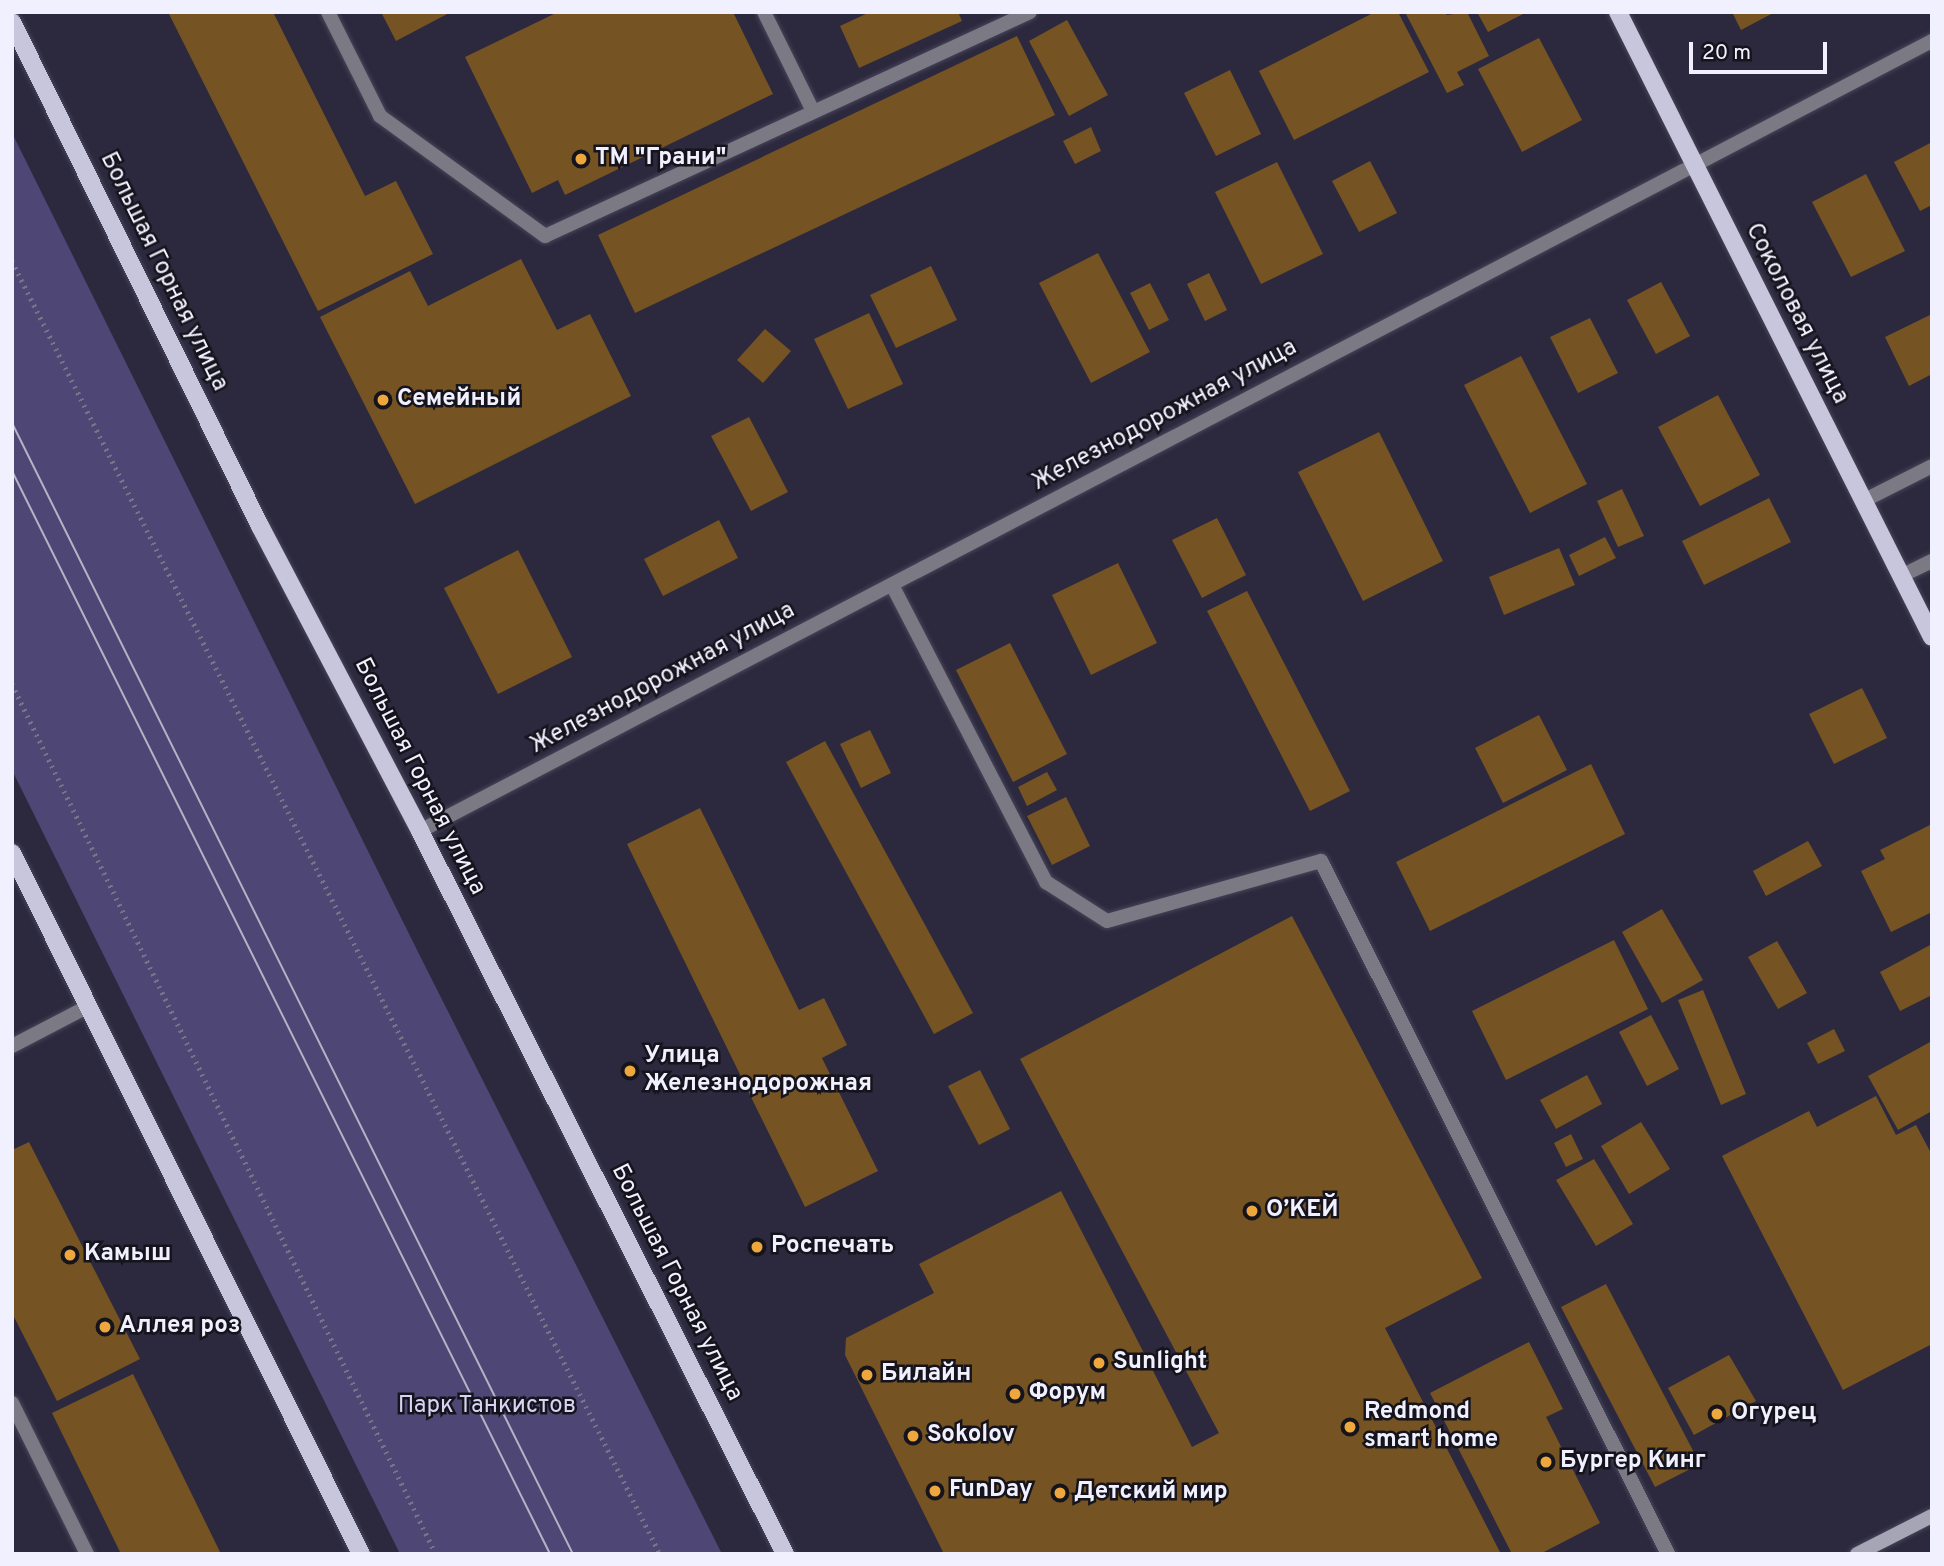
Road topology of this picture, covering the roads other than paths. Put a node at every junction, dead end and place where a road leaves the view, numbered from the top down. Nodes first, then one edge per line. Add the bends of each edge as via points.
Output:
1 (328, 12) edge
2 (764, 12) edge
3 (1030, 12) edge
4 (1618, 12) edge
5 (12, 22) edge
6 (1932, 41) edge
7 (813, 111) junction
8 (1694, 165) junction
9 (1932, 466) edge
10 (1863, 501) junction
11 (1932, 561) edge
12 (1901, 576) junction
13 (892, 585) junction
14 (1932, 637) edge
15 (420, 831) junction
16 (12, 853) edge
17 (89, 1006) junction
18 (12, 1046) edge
19 (12, 1403) edge
20 (17, 1426) edge
21 (1932, 1516) edge
22 (86, 1554) edge
23 (361, 1554) edge
24 (785, 1554) edge
25 (1668, 1554) edge
26 (1857, 1554) edge

1 - 7 street via 380,116 545,236
2 - 7 street
3 - 7 street
4 - 8 main road, Соколовая улица
5 - 15 main road, Большая Горная улица via 260,526
6 - 8 street, Железнодорожная улица
8 - 10 main road, Соколовая улица
8 - 13 street, Железнодорожная улица
9 - 10 street
10 - 12 main road, Соколовая улица
11 - 12 street
12 - 14 main road, Соколовая улица
13 - 15 street, Железнодорожная улица
13 - 25 street via 1046,882 1107,921 1321,861
15 - 24 main road, Большая Горная улица
16 - 17 main road
17 - 18 street
17 - 23 main road
19 - 20 street
20 - 22 street
21 - 26 main road

